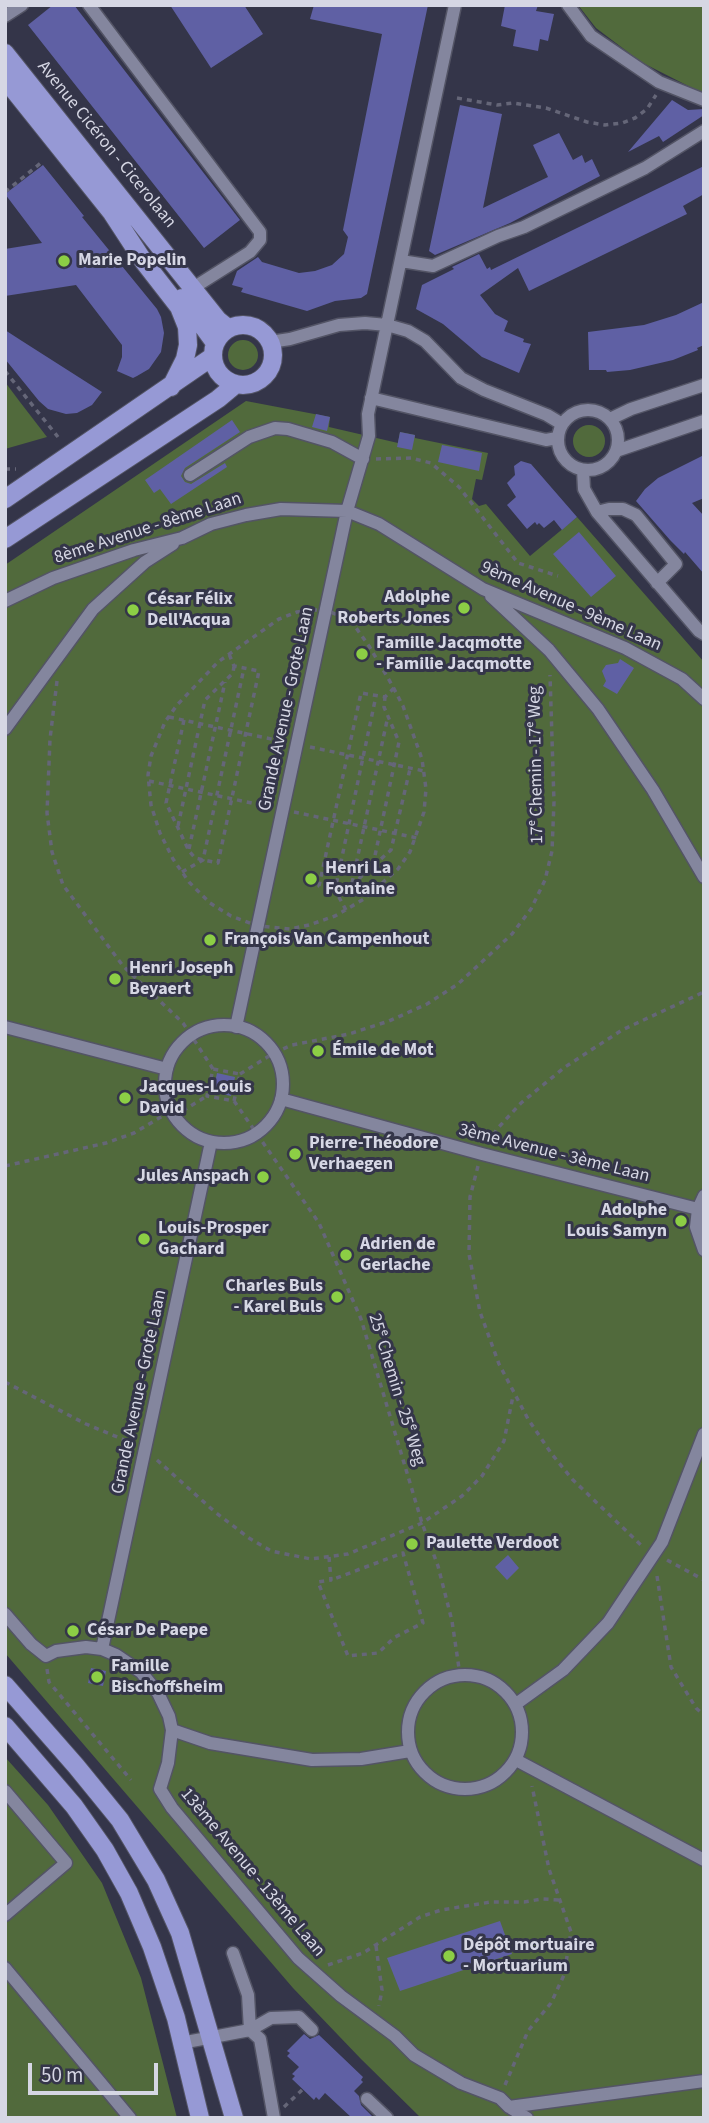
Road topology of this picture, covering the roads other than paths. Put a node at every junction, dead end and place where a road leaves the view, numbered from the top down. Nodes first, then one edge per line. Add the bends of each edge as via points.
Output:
1 (22, 5) edge
2 (89, 5) edge
3 (455, 5) edge
4 (568, 5) edge
5 (5, 16) edge
6 (5, 53) edge
7 (5, 79) edge
8 (704, 100) edge
9 (704, 131) edge
10 (127, 235) junction
11 (401, 261) junction
12 (193, 288) junction
13 (387, 325) junction
14 (228, 328) junction
15 (270, 342) junction
16 (214, 350) junction
17 (236, 384) junction
18 (704, 385) edge
19 (171, 387) junction
20 (371, 398) junction
21 (610, 419) junction
22 (704, 421) edge
23 (562, 424) junction
24 (557, 438) junction
25 (616, 451) junction
26 (363, 459) junction
27 (583, 470) junction
28 (190, 474) dead end
29 (5, 499) edge
30 (347, 511) junction
31 (597, 512) junction
32 (182, 538) junction
33 (5, 539) edge
34 (657, 583) junction
35 (483, 589) junction
36 (5, 601) edge
37 (704, 634) edge
38 (704, 699) edge
39 (5, 729) edge
40 (704, 877) edge
41 (5, 1027) edge
42 (236, 1027) junction
43 (167, 1069) junction
44 (281, 1099) junction
45 (211, 1142) junction
46 (704, 1196) edge
47 (698, 1209) junction
48 (704, 1250) edge
49 (704, 1434) edge
50 (5, 1614) edge
51 (102, 1649) junction
52 (5, 1685) edge
53 (516, 1704) junction
54 (5, 1726) edge
55 (172, 1730) junction
56 (410, 1751) junction
57 (516, 1760) junction
58 (5, 1791) edge
59 (704, 1860) edge
60 (5, 1915) edge
61 (233, 1952) dead end
62 (5, 1968) edge
63 (250, 2029) junction
64 (312, 2030) dead end
65 (211, 2036) junction
66 (181, 2042) junction
67 (704, 2081) edge
68 (367, 2099) dead end
69 (505, 2102) junction
70 (274, 2115) edge
71 (130, 2118) edge
72 (200, 2118) edge
73 (234, 2118) edge
74 (387, 2118) edge
75 (527, 2118) edge

1 - 5 street
2 - 12 street via 260,232 260,240 250,252
3 - 11 street, Grande Avenue - Grote Laan
4 - 8 street via 591,36 662,84
6 - 12 main road, Avenue Cicéron - Cicerolaan
7 - 10 main road
9 - 11 street via 645,168 524,227 433,266
10 - 16 main road via 206,329
10 - 19 main road via 179,307 187,327 185,359
11 - 13 street, Grande Avenue - Grote Laan
12 - 14 main road, Avenue Cicéron - Cicerolaan
13 - 15 street via 339,325
13 - 20 street, Grande Avenue - Grote Laan
13 - 23 street via 425,341 461,378
14 - 15 main road via 257,328
14 - 16 main road
15 - 17 main road via 272,361 262,378
16 - 17 main road via 220,375
16 - 19 main road
17 - 33 main road
18 - 21 street
19 - 29 main road
20 - 24 street via 546,440
20 - 26 street, Grande Avenue - Grote Laan
21 - 23 street via 584,409
21 - 25 street via 617,434
22 - 25 street
23 - 24 street
24 - 27 street via 562,456
25 - 27 street via 604,465
26 - 28 street via 332,442 275,428 249,437
26 - 30 street, Grande Avenue - Grote Laan
27 - 31 street via 584,489
30 - 32 street, 8ème Avenue - 8ème Laan via 281,509 211,524
30 - 35 street, 9ème Avenue - 9ème Laan via 379,524
30 - 42 street, Grande Avenue - Grote Laan
31 - 34 street
31 - 34 street via 623,509 636,515 676,564
32 - 36 street, 8ème Avenue - 8ème Laan via 53,578
32 - 39 street via 145,562 93,610
34 - 37 street
35 - 38 street, 9ème Avenue - 9ème Laan via 625,648 682,679
35 - 40 street via 550,650 606,720
41 - 43 street
42 - 43 street via 221,1026 192,1035 176,1050
42 - 44 street via 257,1037 274,1053 283,1083
43 - 45 street via 165,1090 173,1114 184,1128
44 - 45 street via 268,1123 256,1133 236,1142
44 - 47 street, 3ème Avenue - 3ème Laan
45 - 51 street, Grande Avenue - Grote Laan
46 - 47 street
47 - 48 street via 696,1227
49 - 53 street via 662,1542 608,1623 563,1670
50 - 51 street via 46,1656 86,1647
51 - 55 street via 129,1663 151,1683 164,1703
52 - 65 main road via 120,1820 156,1880 180,1933
53 - 56 street via 506,1691 477,1676 444,1679 429,1687 409,1716
53 - 57 street via 522,1741
54 - 66 main road via 74,1806 123,1882 152,1947
55 - 56 street via 210,1743 312,1760
55 - 69 street, 13ème Avenue - 13ème Laan via 160,1789 309,1969 414,2055
56 - 57 street via 433,1781 451,1789 489,1786
57 - 59 street
58 - 60 street via 66,1863
61 - 63 street via 248,1995
62 - 71 street
63 - 64 street via 271,2018 299,2017
63 - 65 street
63 - 70 street via 260,2039
65 - 66 street
65 - 73 main road
66 - 72 main road
67 - 69 street
68 - 74 street
69 - 75 street, 13ème Avenue - 13ème Laan

